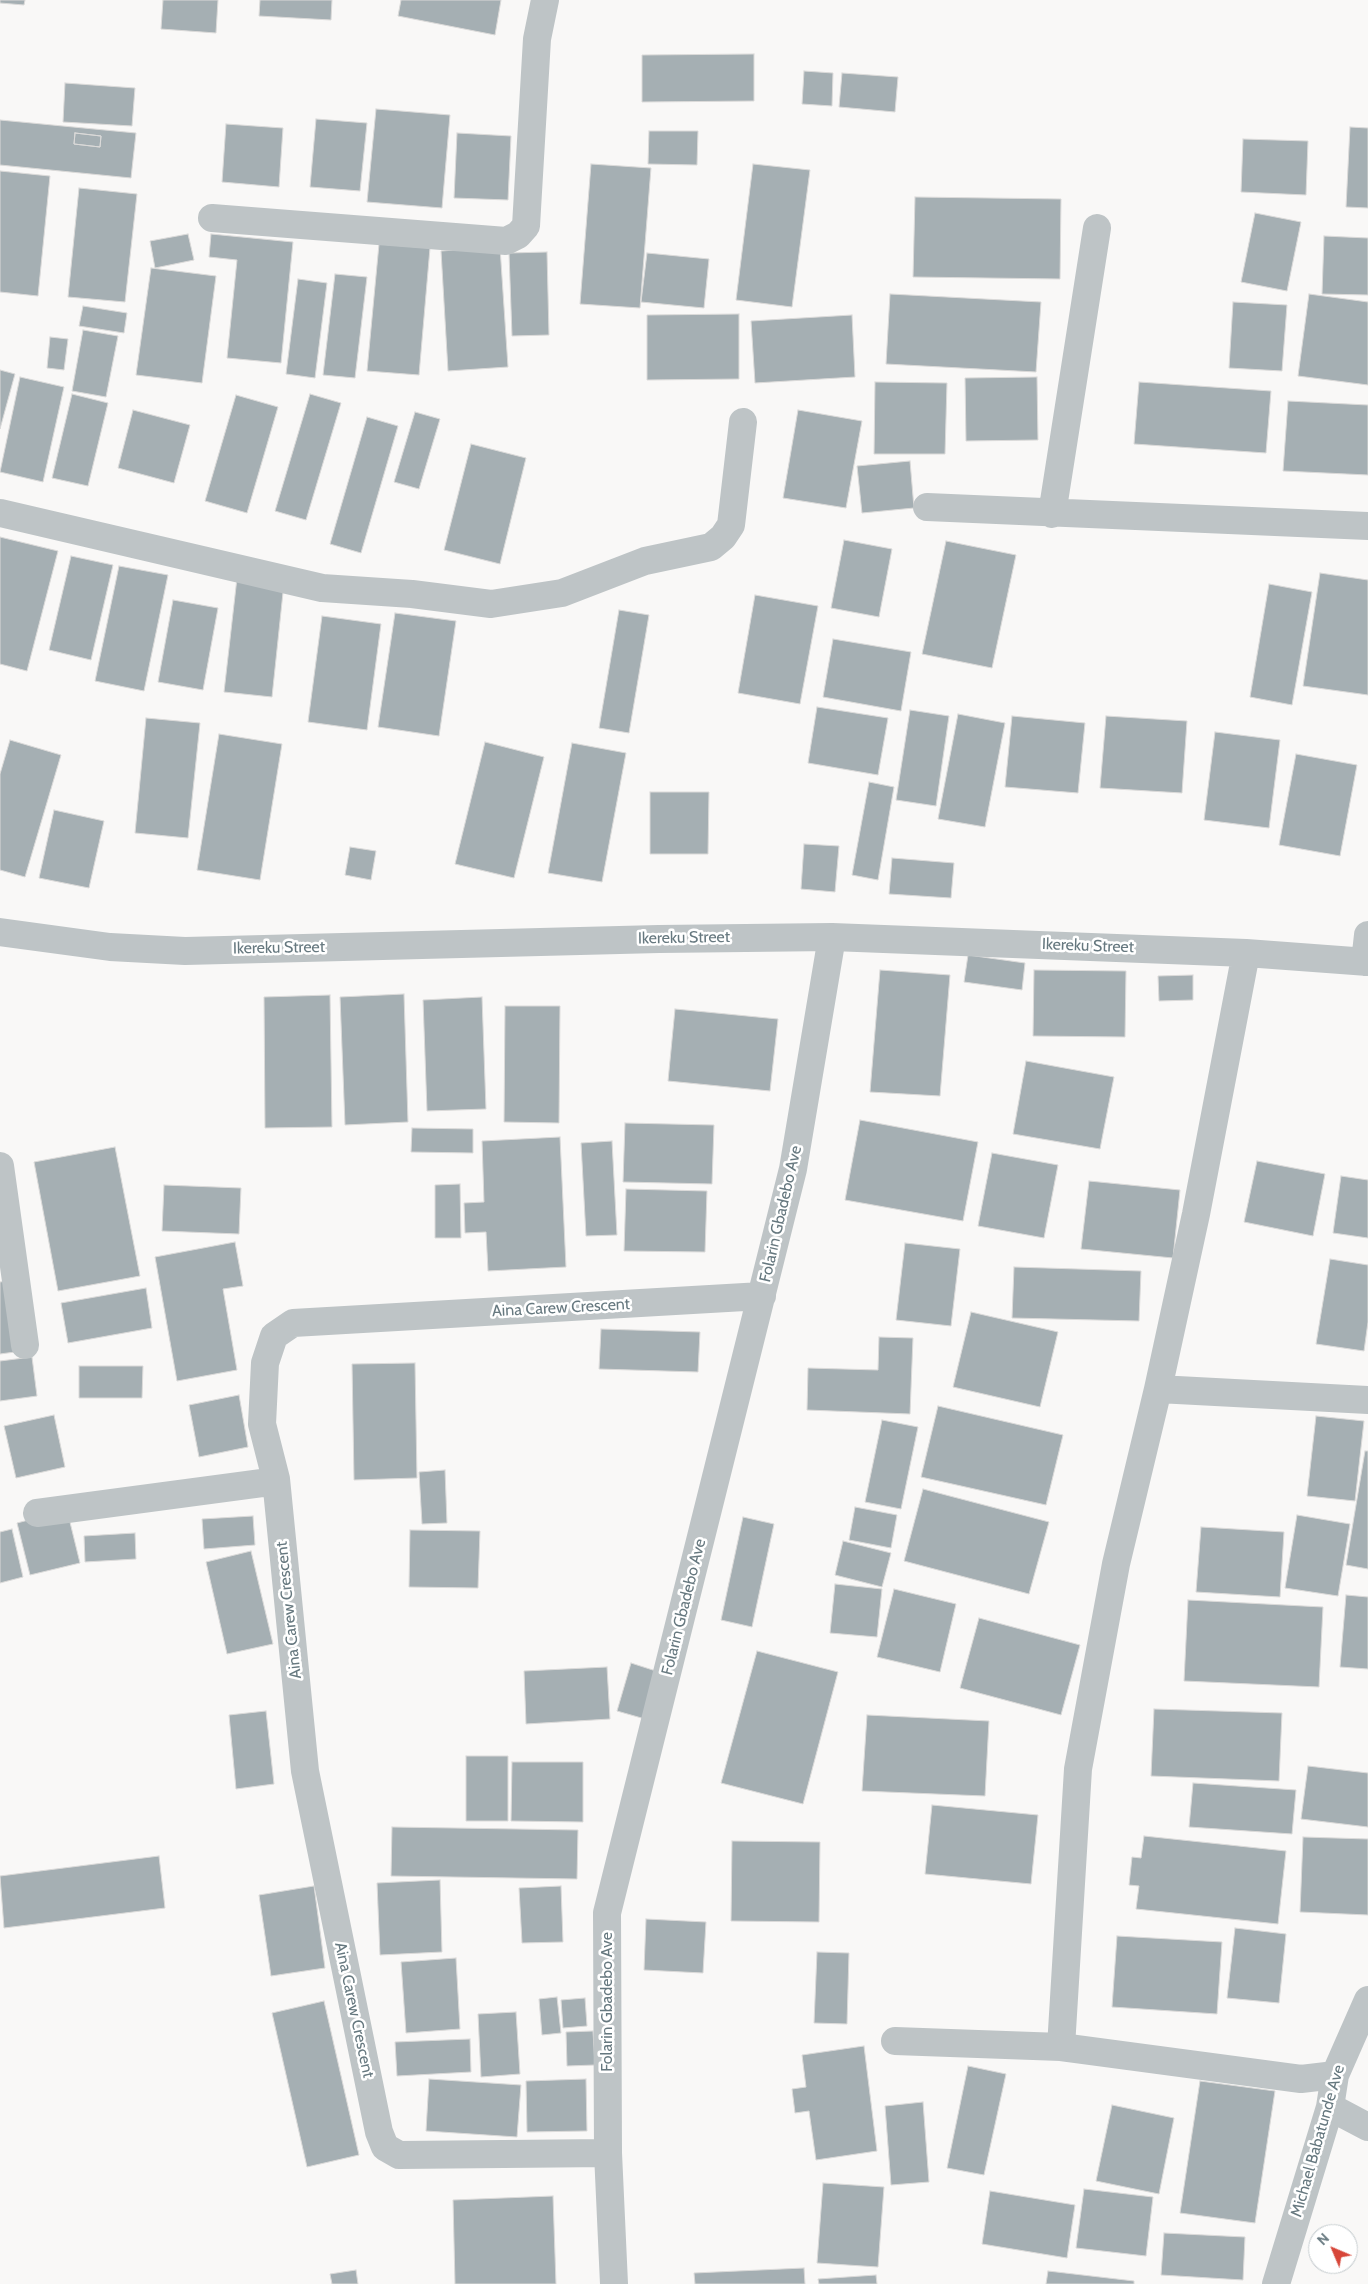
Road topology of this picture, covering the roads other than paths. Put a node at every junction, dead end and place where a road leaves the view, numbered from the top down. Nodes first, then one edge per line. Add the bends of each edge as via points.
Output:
1 (545, 0) edge
2 (212, 218) dead end
3 (1097, 228) dead end
4 (743, 422) dead end
5 (927, 507) dead end
6 (0, 513) edge
7 (1052, 514) junction
8 (1368, 526) edge
9 (0, 932) edge
10 (1368, 935) edge
11 (832, 936) junction
12 (1246, 952) junction
13 (1366, 962) edge
14 (0, 1166) edge
15 (762, 1296) junction
16 (25, 1345) dead end
17 (1158, 1389) junction
18 (1368, 1400) edge
19 (276, 1479) junction
20 (37, 1513) dead end
21 (1368, 2000) edge
22 (895, 2041) dead end
23 (1061, 2047) junction
24 (1334, 2075) junction
25 (1330, 2106) junction
26 (1368, 2127) edge
27 (608, 2153) junction
28 (614, 2284) edge
29 (1276, 2284) edge

1 - 2 street via 537,39 526,226 518,235 506,241
3 - 7 street
4 - 6 street via 731,525 711,547 645,561 562,593 491,604 412,594 322,588
5 - 7 street
7 - 8 street
9 - 11 street, Ikereku Street via 110,947 185,951
10 - 13 street
11 - 12 street, Ikereku Street
11 - 15 street, Folarin Gbadebo Ave via 793,1169
12 - 13 street, Ikereku Street
12 - 17 street via 1196,1214
14 - 16 street
15 - 19 street, Aina Carew Crescent via 293,1323 274,1336 265,1363 262,1424
15 - 27 street, Folarin Gbadebo Ave via 607,1913
17 - 18 street
17 - 23 street via 1116,1564 1078,1769
19 - 20 street
19 - 27 street, Aina Carew Crescent via 305,1771 379,2132 385,2147 399,2155
21 - 24 street, Michael Babatunde Ave
22 - 23 street
23 - 24 street via 1301,2079
24 - 25 street, Michael Babatunde Ave
25 - 26 street
25 - 29 street, Michael Babatunde Ave
27 - 28 street, Folarin Gbadebo Ave

